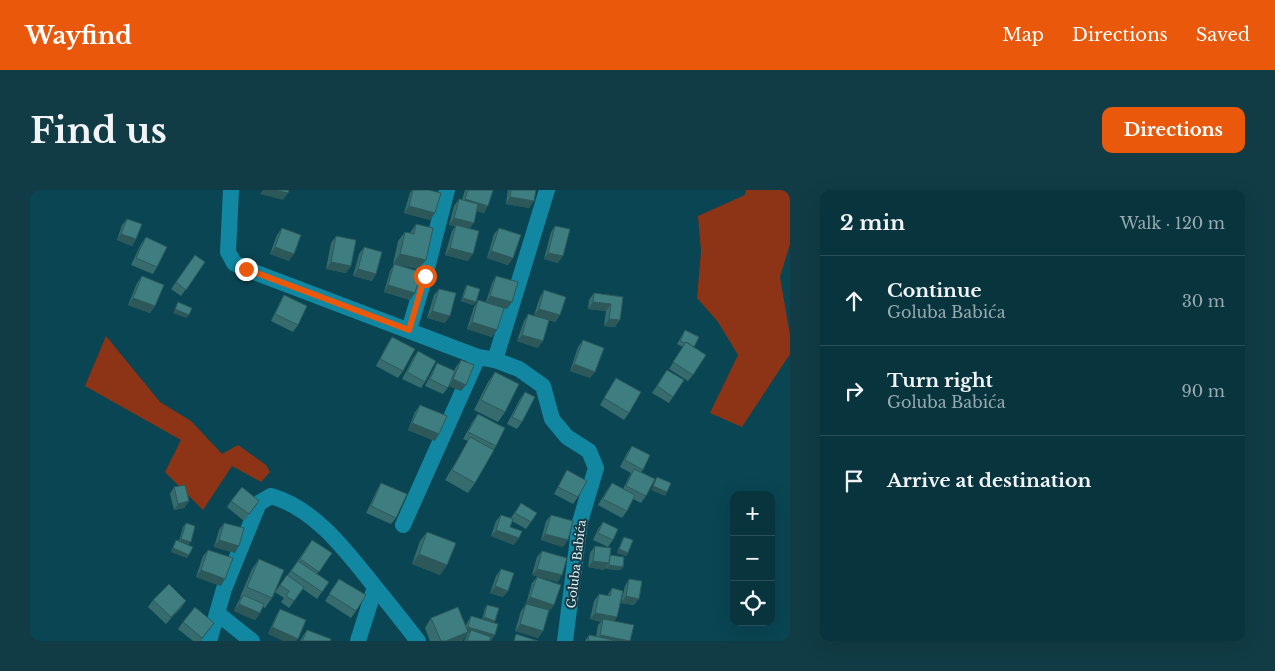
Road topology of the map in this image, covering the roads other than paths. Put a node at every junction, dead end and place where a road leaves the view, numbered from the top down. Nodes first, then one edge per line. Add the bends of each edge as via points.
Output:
1 (231, 190) edge
2 (447, 190) edge
3 (546, 190) edge
4 (409, 330) junction
5 (478, 357) junction
6 (495, 360) junction
7 (403, 525) dead end
8 (375, 587) junction
9 (217, 613) junction
10 (209, 641) edge
11 (252, 641) edge
12 (358, 641) edge
13 (418, 641) edge
14 (565, 641) edge

1 - 4 street, Goluba Babića via 228,252 234,262
2 - 4 street
3 - 6 street
4 - 5 street, Goluba Babića
5 - 6 street, Goluba Babića
5 - 7 street
6 - 14 street, Goluba Babića via 519,369 543,386 552,419 567,436 589,451 596,468 580,522
8 - 9 street via 355,560 307,514 271,496 259,503
8 - 12 street
8 - 13 street
9 - 10 street
9 - 11 street

